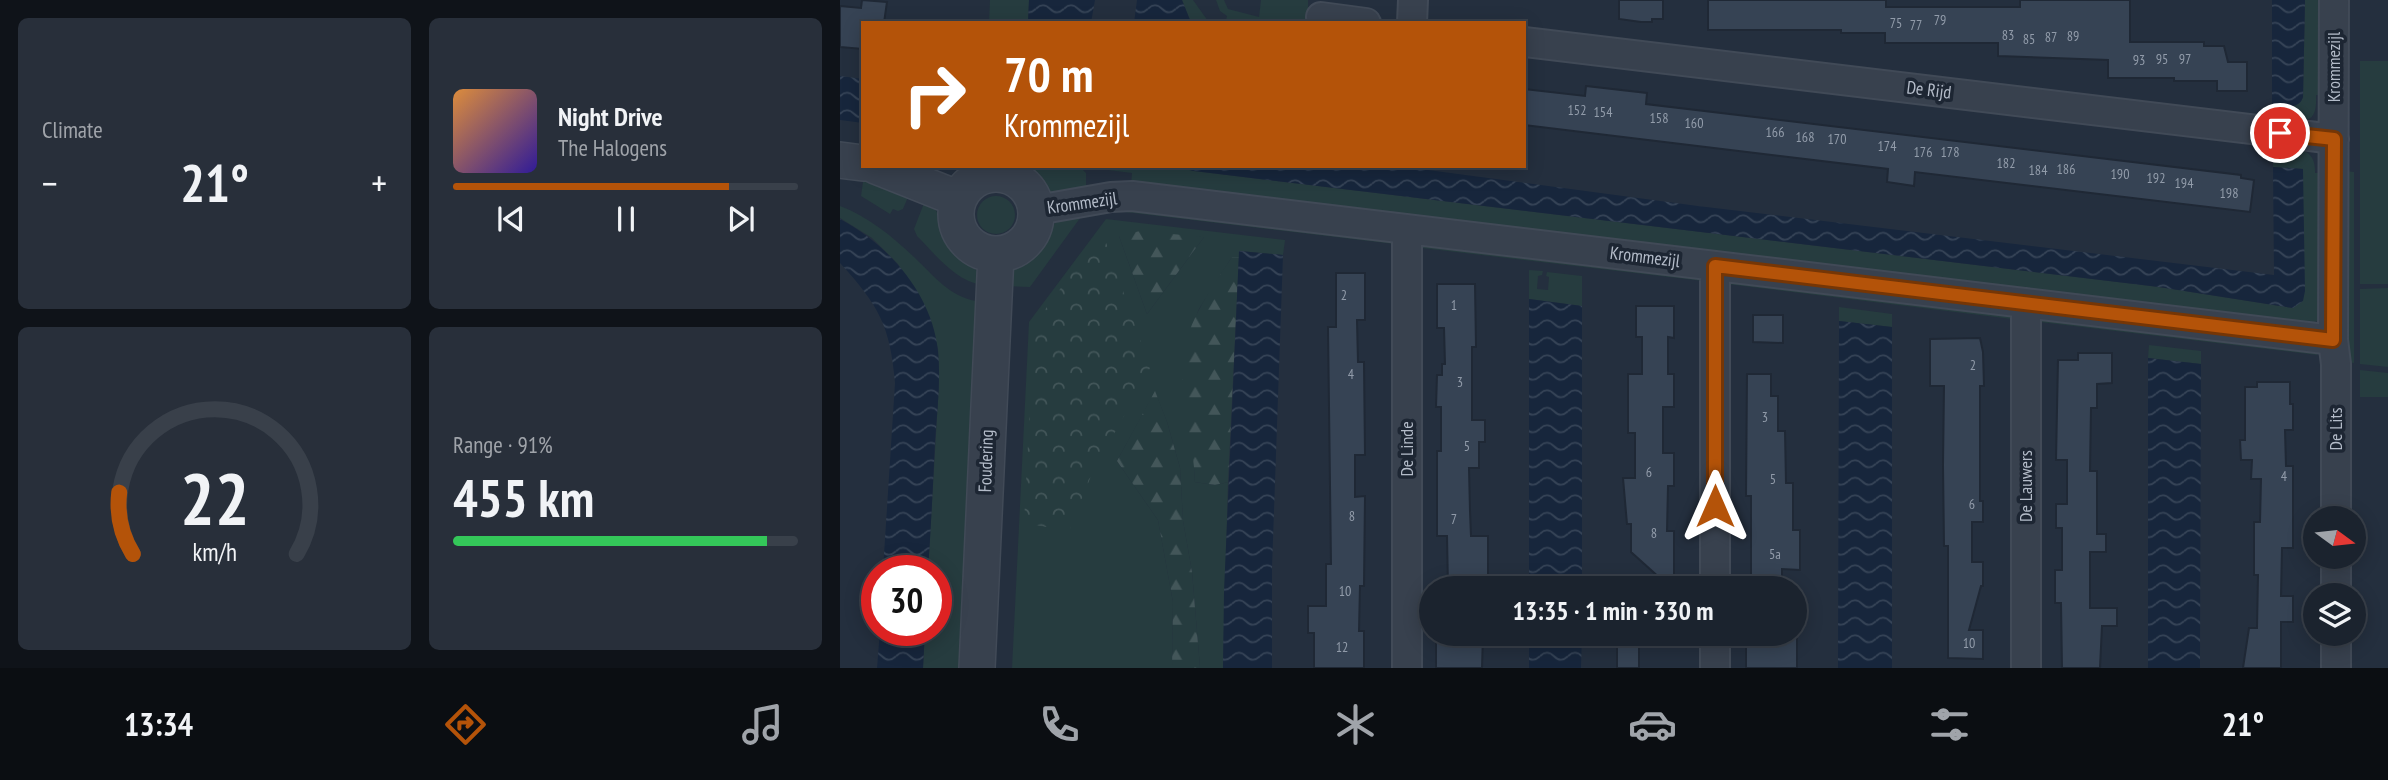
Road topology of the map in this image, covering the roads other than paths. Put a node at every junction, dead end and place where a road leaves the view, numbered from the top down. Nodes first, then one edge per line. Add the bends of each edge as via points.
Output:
1 (1413, 0) edge
2 (2334, 0) edge
3 (1321, 17) dead end
4 (1351, 21) edge
5 (1412, 21) edge
6 (1526, 42) edge
7 (2334, 139) junction
8 (840, 160) edge
9 (861, 163) edge
10 (881, 168) edge
11 (959, 199) junction
12 (1037, 210) junction
13 (1407, 229) junction
14 (996, 254) junction
15 (1715, 266) junction
16 (2026, 303) junction
17 (2333, 340) junction
18 (2336, 506) edge
19 (1715, 576) edge
20 (1715, 646) edge
21 (2336, 646) edge
22 (977, 668) edge
23 (1407, 668) edge
24 (1715, 668) edge
25 (2026, 668) edge
26 (2336, 668) edge

1 - 5 street
2 - 7 street, Krommezijl
3 - 4 street
6 - 7 street, De Rijd
7 - 17 street, Krommezijl
8 - 9 street
10 - 11 street
11 - 12 street via 976,179 1002,174 1026,186
11 - 14 street via 957,224 963,236 971,246
12 - 13 street, Krommezijl via 1132,196
12 - 14 street via 1031,236 1021,246
13 - 15 street, Krommezijl
13 - 23 street, De Linde
14 - 22 street, Foudering
15 - 16 street, Krommezijl
15 - 19 street
16 - 17 street, Krommezijl
16 - 25 street, De Lauwers
17 - 18 street, De Lits
20 - 24 street
21 - 26 street

